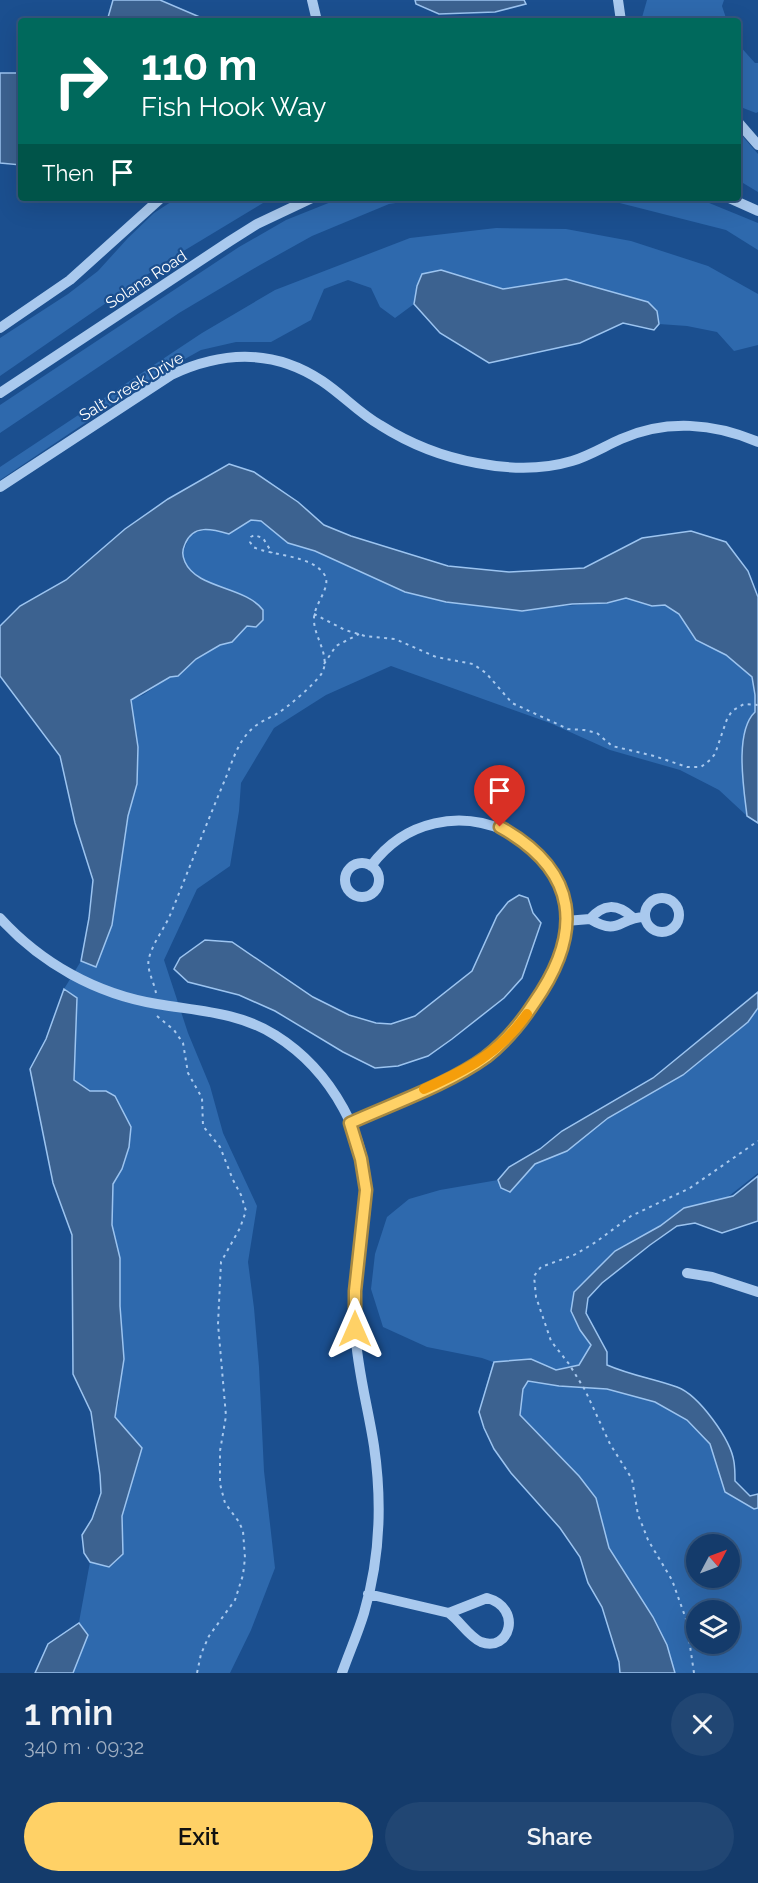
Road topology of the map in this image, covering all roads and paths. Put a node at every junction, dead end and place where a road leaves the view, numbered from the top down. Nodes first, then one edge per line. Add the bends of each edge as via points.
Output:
1 (312, 0) edge
2 (618, 0) edge
3 (316, 18) edge
4 (621, 18) edge
5 (741, 125) edge
6 (758, 145) edge
7 (158, 201) edge
8 (306, 201) edge
9 (736, 201) edge
10 (758, 211) edge
11 (0, 328) edge
12 (0, 393) edge
13 (758, 442) edge
14 (0, 487) edge
15 (272, 553) junction
16 (314, 614) junction
17 (359, 634) junction
18 (324, 666) junction
19 (758, 705) edge
20 (371, 866) dead end
21 (632, 917) junction
22 (645, 917) dead end
23 (0, 918) edge
24 (590, 919) junction
25 (566, 921) junction
26 (155, 1004) junction
27 (350, 1123) junction
28 (758, 1141) edge
29 (687, 1273) dead end
30 (758, 1292) edge
31 (369, 1594) junction
32 (449, 1613) junction
33 (197, 1673) edge
34 (342, 1673) edge
35 (694, 1673) edge

1 - 3 street
2 - 4 street
5 - 6 street
7 - 11 street via 70,280
8 - 12 street, Solana Road via 230,241
9 - 10 street
13 - 14 street, Salt Creek Drive via 720,428 676,425 645,430 552,466 478,463 408,441 380,426 303,371 265,359 230,357 171,375
15 - 15 path via 253,547 251,537 263,538
15 - 16 path via 307,561 323,573 326,586
16 - 17 path
16 - 18 path
17 - 18 path via 336,646
17 - 19 path via 395,639 436,657 473,664 494,680 512,702 568,729 584,729 612,746 687,767 701,767 715,754 729,714 748,704
18 - 26 path via 293,701 253,727 242,741 170,917 149,956
20 - 25 street via 403,836 434,822 453,819 487,823 519,838 542,858 559,884
21 - 22 street
21 - 24 street via 614,927
21 - 24 street via 609,906
23 - 26 street via 34,951 73,976 124,997
24 - 25 street
25 - 27 street via 562,953 555,969 507,1038 463,1072
26 - 27 street via 212,1011 275,1034 329,1084
26 - 33 path via 154,1012 183,1043 188,1073 202,1098 203,1126 220,1147 246,1212 221,1262 218,1324 226,1416 220,1484 225,1503 243,1531 245,1558 240,1589 209,1636
27 - 31 street via 366,1190 355,1291 358,1365 378,1481 377,1542
28 - 35 path via 690,1188 631,1216 574,1255 541,1267 534,1276 536,1297 550,1341 585,1390 610,1444 632,1479 642,1527 678,1595 686,1619
29 - 30 street
31 - 32 street
31 - 34 street
32 - 32 street via 474,1637 487,1643 500,1640 510,1624 507,1610 487,1598

